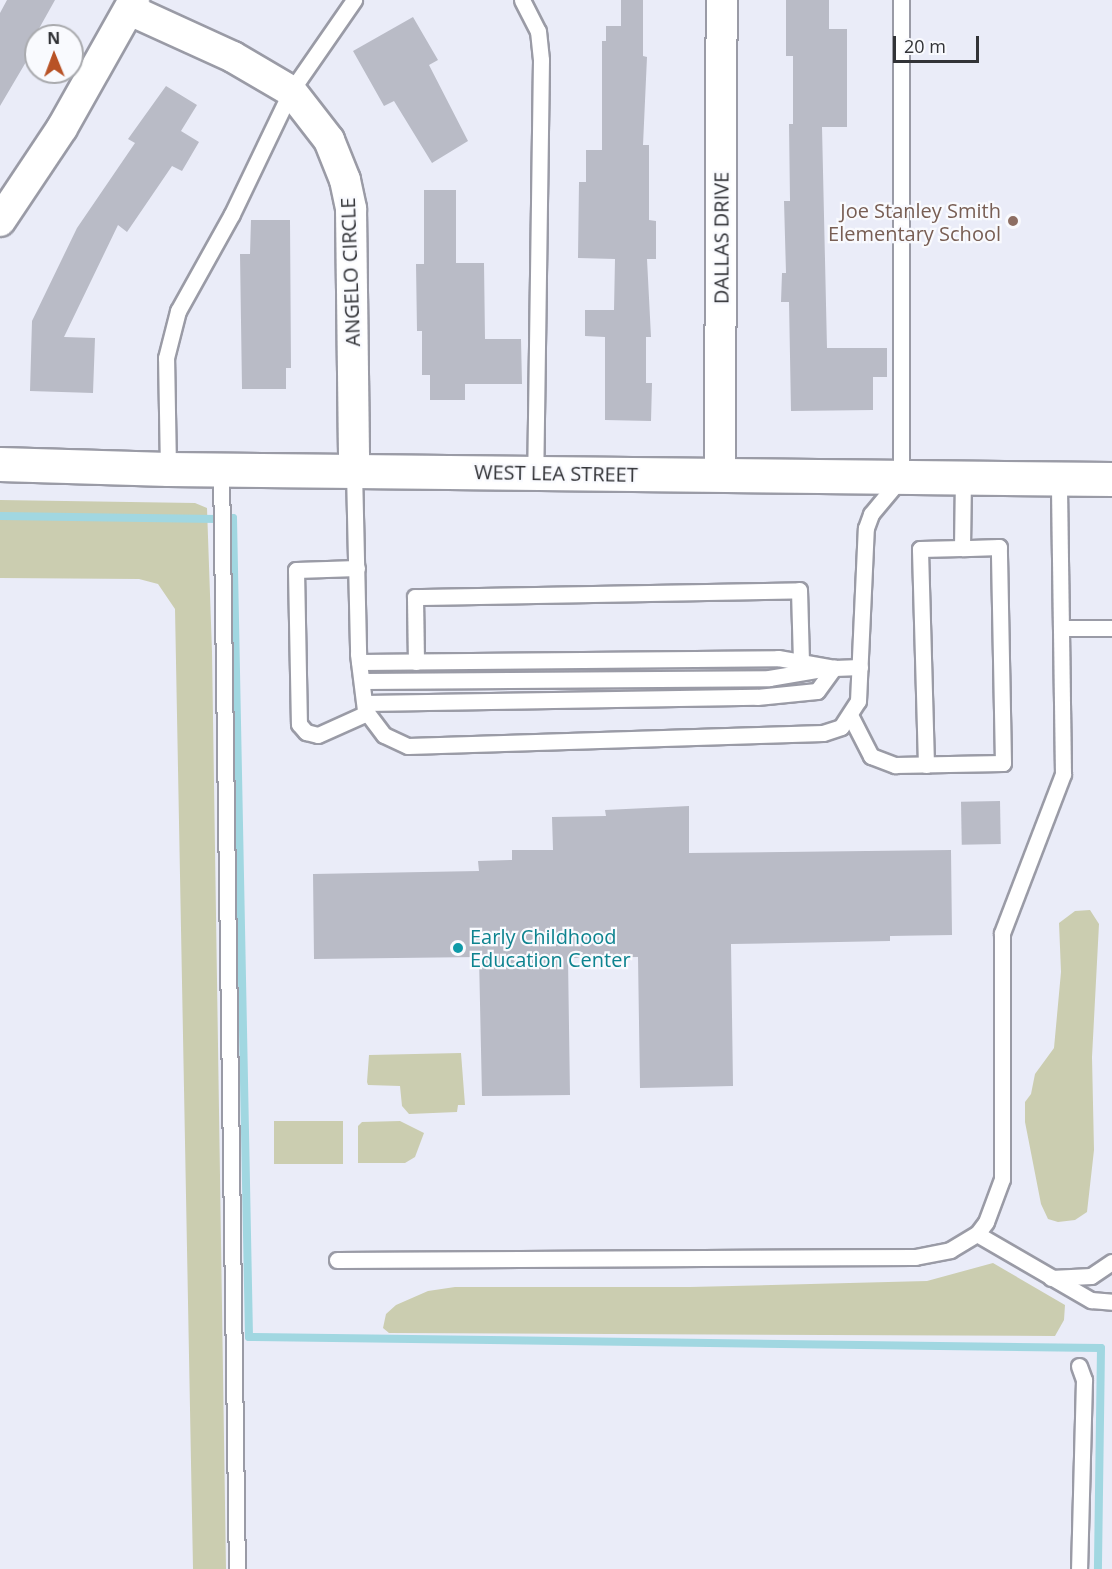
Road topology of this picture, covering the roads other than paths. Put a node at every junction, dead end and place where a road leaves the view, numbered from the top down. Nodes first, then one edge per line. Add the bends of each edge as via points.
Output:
1 (354, 0) edge
2 (522, 0) edge
3 (722, 0) edge
4 (901, 0) edge
5 (132, 5) edge
6 (291, 91) junction
7 (0, 221) edge
8 (0, 464) edge
9 (168, 469) junction
10 (221, 469) junction
11 (354, 471) junction
12 (535, 472) junction
13 (720, 476) junction
14 (901, 478) junction
15 (963, 478) junction
16 (1059, 479) junction
17 (1112, 479) edge
18 (962, 548) junction
19 (357, 568) junction
20 (1061, 628) junction
21 (1112, 628) edge
22 (801, 661) junction
23 (359, 662) junction
24 (416, 662) junction
25 (860, 667) junction
26 (834, 668) junction
27 (362, 681) junction
28 (366, 708) junction
29 (850, 717) junction
30 (926, 765) junction
31 (977, 1234) junction
32 (338, 1260) dead end
33 (1112, 1263) edge
34 (1051, 1278) junction
35 (1112, 1302) edge
36 (1079, 1366) dead end
37 (237, 1569) edge
38 (1079, 1569) edge

1 - 6 lane
2 - 12 lane via 538,31 541,60
3 - 13 street, DALLAS DRIVE
4 - 14 lane
5 - 6 street, ANGELO CIRCLE
5 - 7 street via 62,128
6 - 9 lane via 170,333 165,393
6 - 11 street, ANGELO CIRCLE via 329,140 345,180 351,209
8 - 9 main road, WEST LEA STREET
9 - 10 main road, WEST LEA STREET
10 - 11 main road, WEST LEA STREET
10 - 37 lane
11 - 12 main road, WEST LEA STREET
11 - 19 lane
12 - 13 main road, WEST LEA STREET
13 - 14 main road, WEST LEA STREET
14 - 15 main road, WEST LEA STREET
14 - 25 lane via 871,514 866,528
15 - 16 main road, WEST LEA STREET
15 - 18 lane
16 - 17 main road, WEST LEA STREET
16 - 20 lane
18 - 30 lane via 920,549
18 - 30 lane via 999,547 1003,763
19 - 23 lane
19 - 28 lane via 296,570 298,724 306,732 318,735
20 - 21 lane
20 - 31 lane via 1063,774 1002,933 1002,1179 987,1222
22 - 24 lane
22 - 24 lane via 799,590 416,597
22 - 26 lane
23 - 24 lane
23 - 27 lane
25 - 26 lane
25 - 29 lane via 858,701
26 - 27 lane via 769,678
26 - 28 lane via 817,691 757,697
27 - 28 lane
28 - 29 lane via 384,735 408,746 823,733 841,727
29 - 30 lane via 871,756 895,765
31 - 32 lane via 950,1250 915,1257
31 - 34 lane
33 - 34 lane via 1091,1276
34 - 35 lane via 1091,1300
36 - 38 lane via 1084,1380

